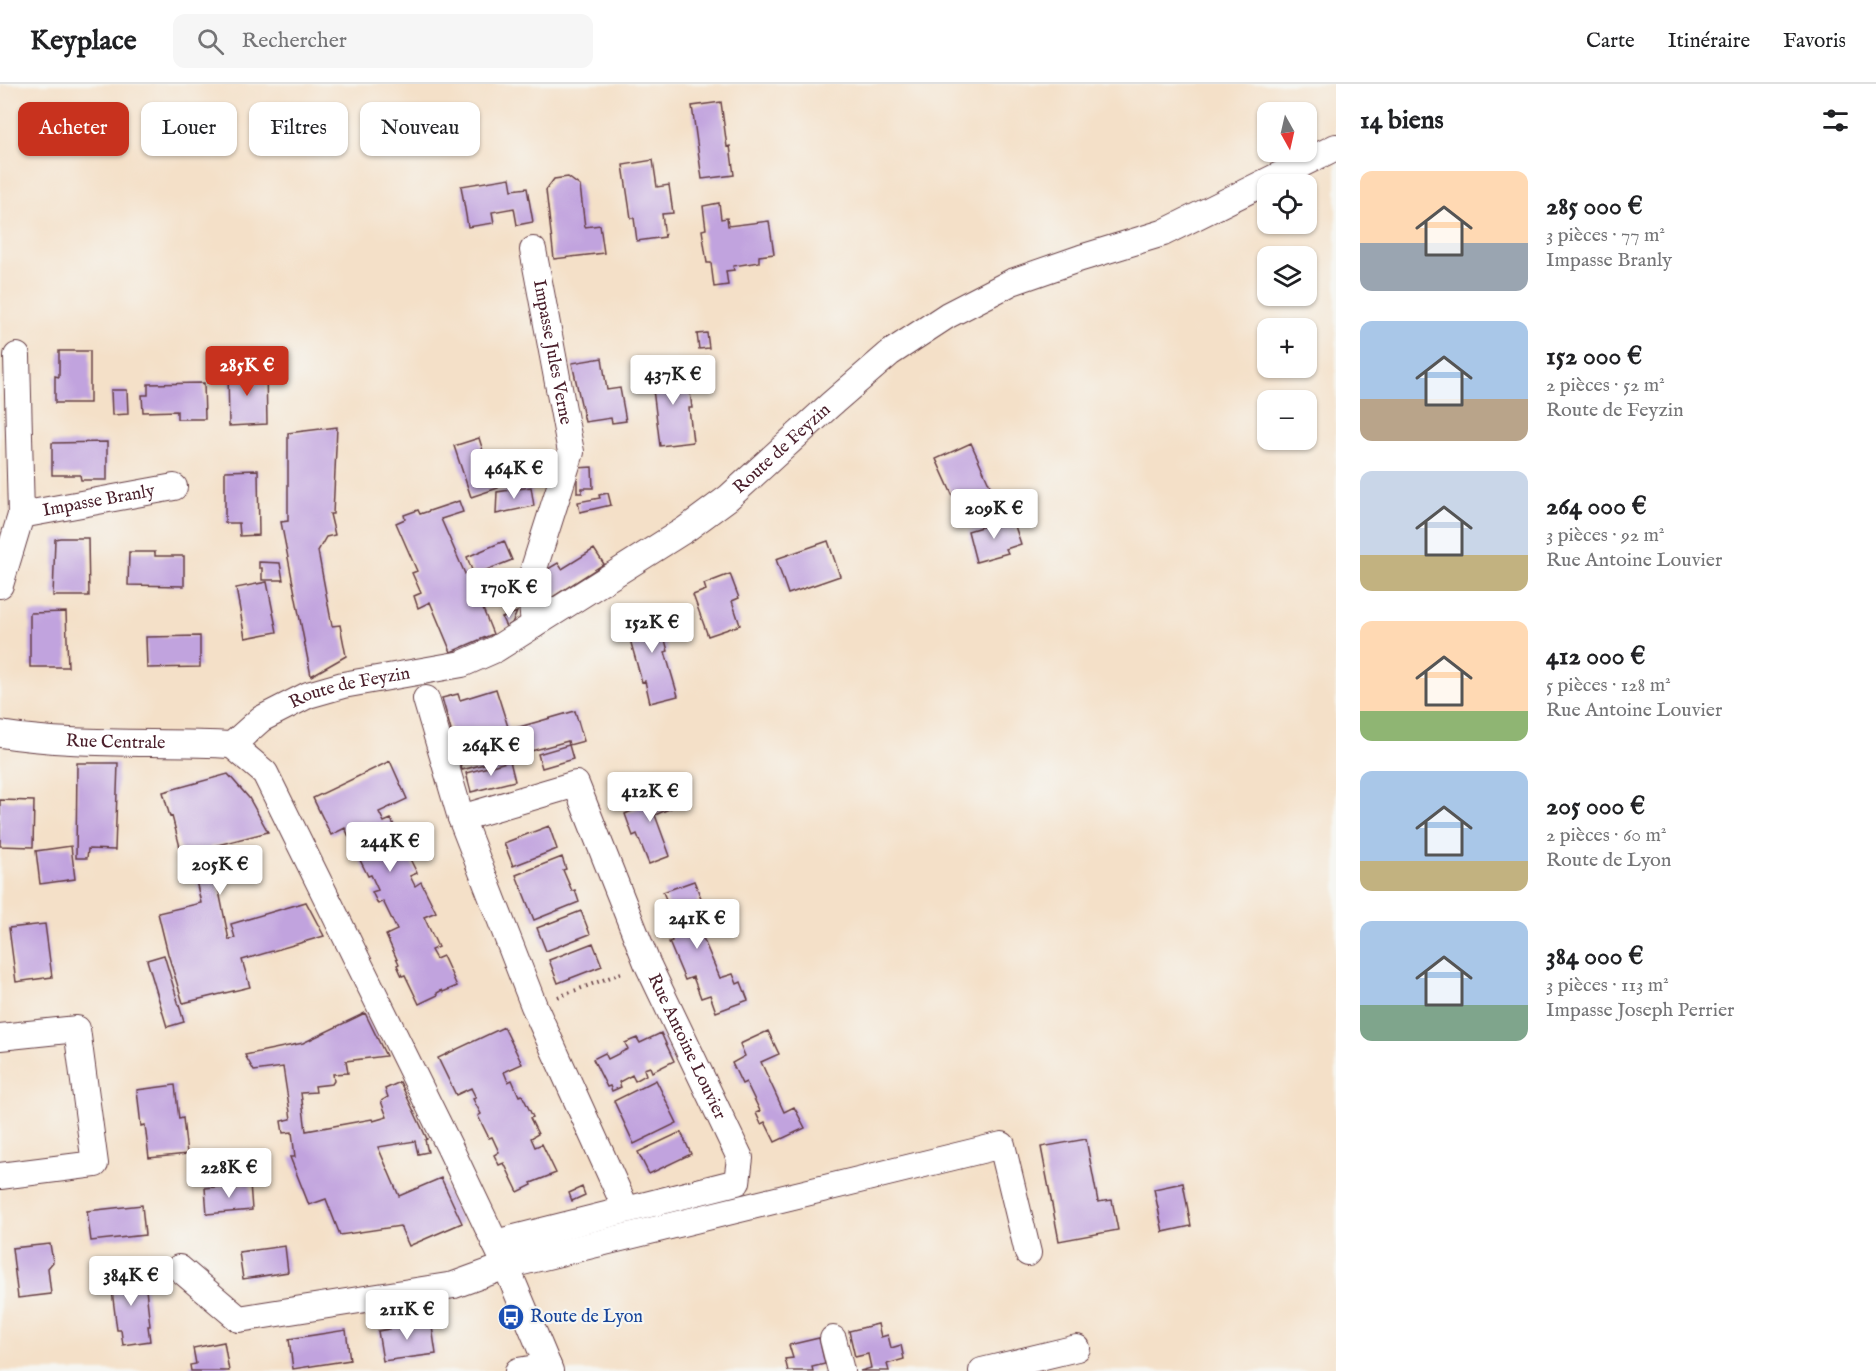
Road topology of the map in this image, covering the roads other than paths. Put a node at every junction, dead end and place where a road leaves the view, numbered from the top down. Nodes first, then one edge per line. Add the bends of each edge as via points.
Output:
1 (1336, 147) edge
2 (533, 250) dead end
3 (17, 356) dead end
4 (174, 486) dead end
5 (21, 515) junction
6 (0, 585) edge
7 (534, 626) junction
8 (426, 699) dead end
9 (0, 734) edge
10 (232, 745) junction
11 (461, 818) junction
12 (0, 1037) edge
13 (0, 1176) edge
14 (626, 1209) junction
15 (495, 1243) junction
16 (1028, 1253) dead end
17 (506, 1266) junction
18 (178, 1268) dead end
19 (833, 1339) dead end
20 (1077, 1348) dead end
21 (549, 1368) edge
22 (518, 1371) edge
23 (841, 1371) edge
24 (982, 1371) edge

1 - 7 street, Route de Feyzin via 1162,233 1012,282 948,315 890,353 728,498
2 - 7 street, Impasse Jules Verne via 570,452 530,581
3 - 5 street, Impasse Branly
4 - 5 street, Impasse Branly
5 - 6 street, Impasse Branly
7 - 10 street, Route de Feyzin via 496,650 462,664 308,695 261,719
8 - 11 street
9 - 10 street, Rue Centrale
10 - 15 street via 265,773
11 - 14 street via 534,1006
11 - 14 street, Rue Antoine Louvier via 576,784 647,963 740,1158 737,1182
12 - 13 street via 77,1029 95,1164
14 - 15 street, Rue Antoine Louvier
15 - 17 street
16 - 17 street via 1002,1145
17 - 18 street via 454,1286 239,1319
17 - 21 street
19 - 23 street
20 - 24 street
21 - 22 street

